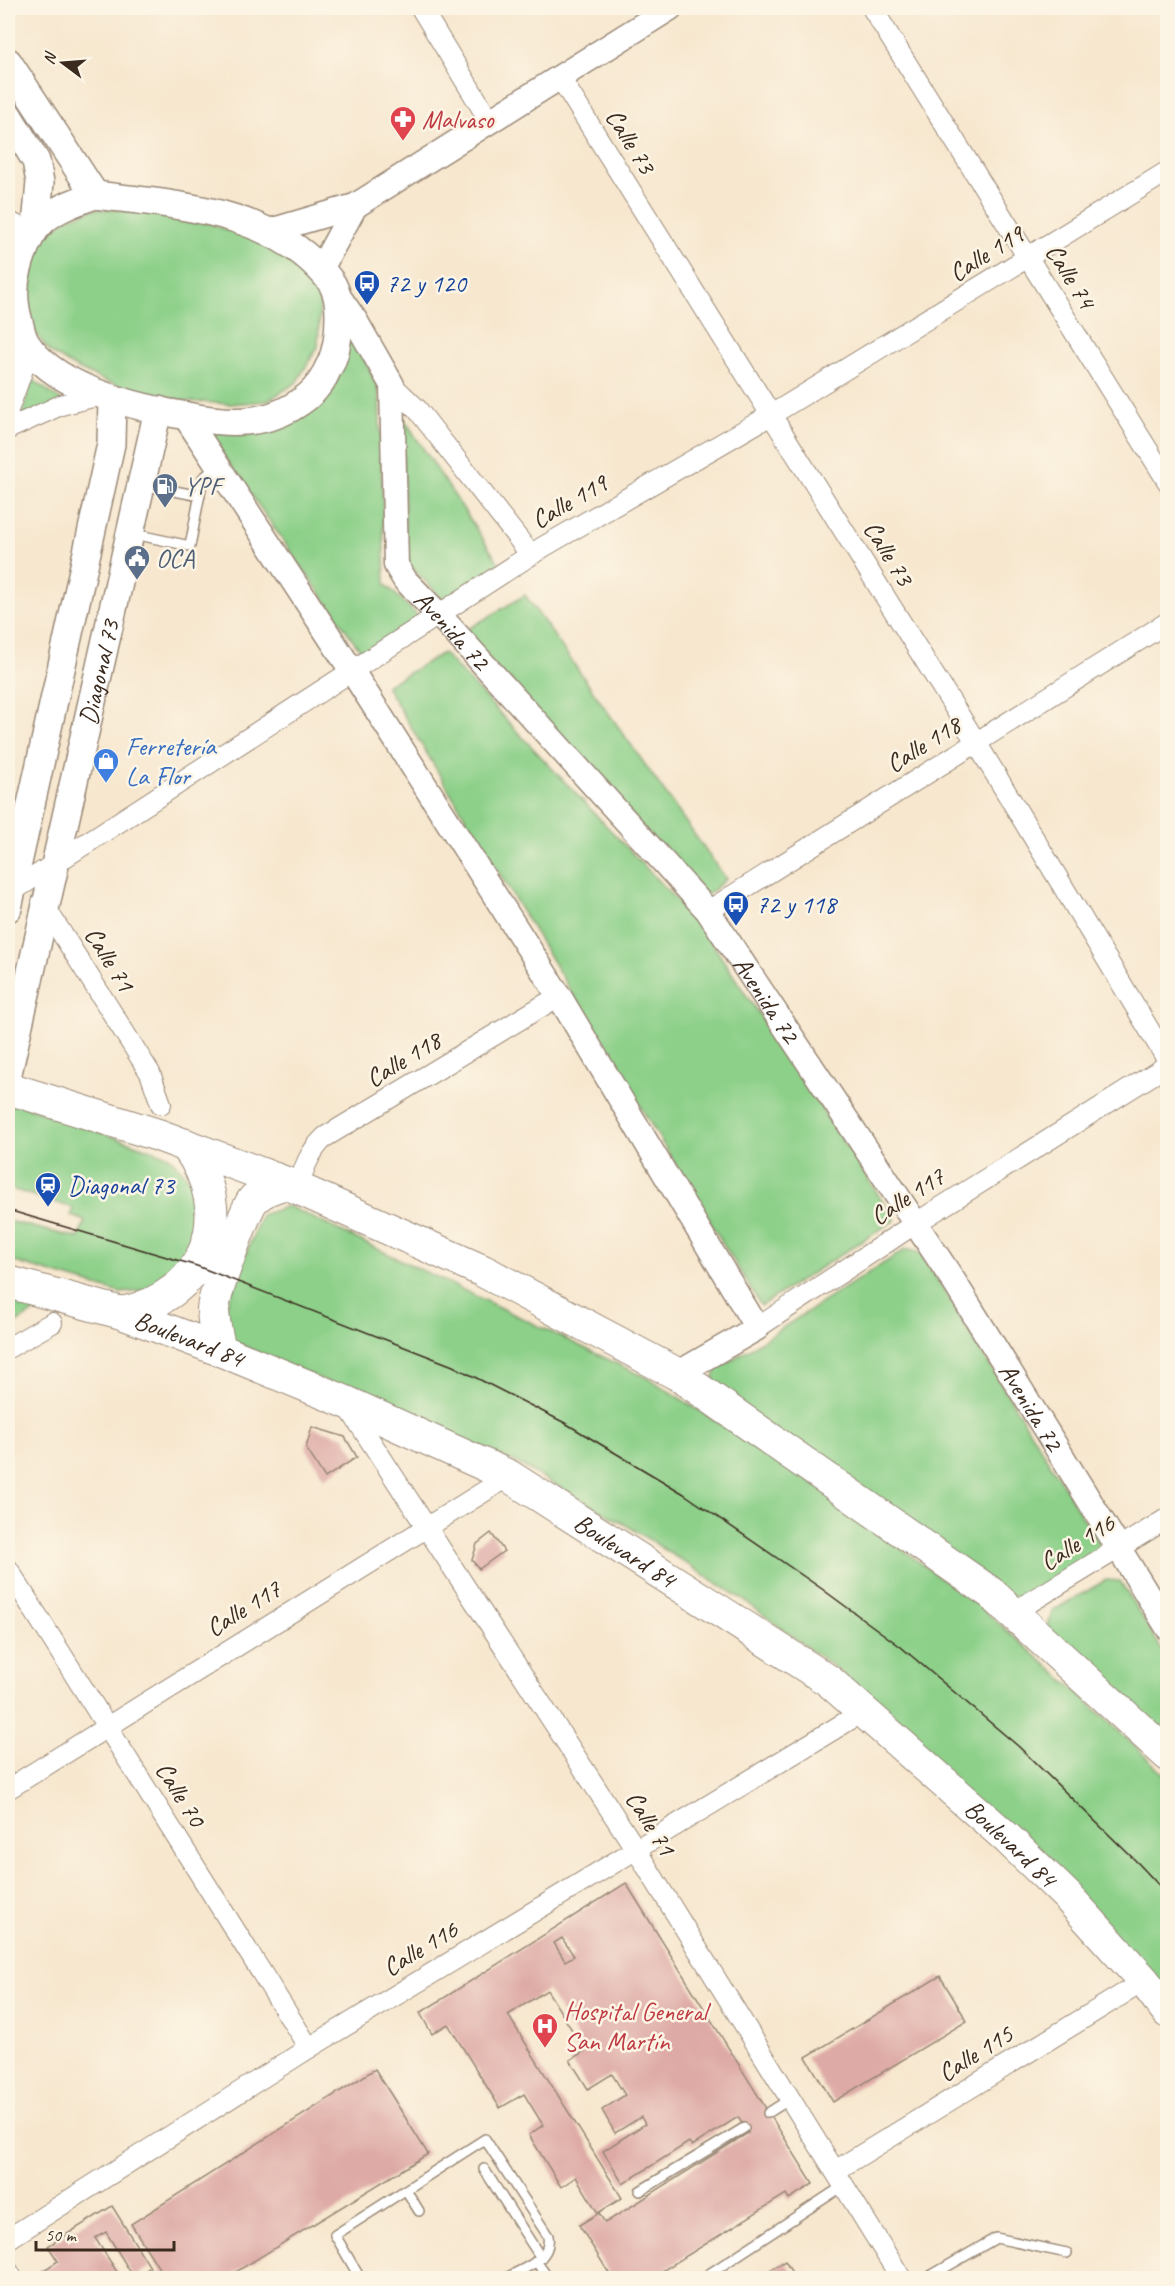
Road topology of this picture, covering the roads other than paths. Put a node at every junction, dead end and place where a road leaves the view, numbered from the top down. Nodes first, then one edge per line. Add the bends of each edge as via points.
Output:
1 (421, 8) edge
2 (670, 8) edge
3 (872, 8) edge
4 (8, 62) edge
5 (559, 76) junction
6 (8, 115) edge
7 (489, 120) junction
8 (1167, 171) edge
9 (95, 195) junction
10 (355, 206) junction
11 (8, 221) edge
12 (34, 230) junction
13 (270, 231) junction
14 (1028, 259) junction
15 (321, 270) junction
16 (339, 297) junction
17 (25, 342) junction
18 (392, 385) junction
19 (106, 397) junction
20 (8, 410) edge
21 (158, 410) junction
22 (771, 415) junction
23 (185, 416) junction
24 (8, 429) edge
25 (219, 465) junction
26 (1167, 482) edge
27 (142, 484) junction
28 (200, 496) junction
29 (132, 534) junction
30 (531, 555) junction
31 (439, 615) junction
32 (1167, 622) edge
33 (352, 671) junction
34 (976, 742) junction
35 (56, 862) junction
36 (14, 880) edge
37 (45, 907) junction
38 (708, 912) junction
39 (559, 996) junction
40 (1167, 1063) edge
41 (8, 1073) edge
42 (8, 1088) edge
43 (161, 1104) dead end
44 (186, 1145) junction
45 (292, 1186) junction
46 (916, 1223) junction
47 (8, 1282) edge
48 (122, 1313) junction
49 (52, 1323) dead end
50 (757, 1328) junction
51 (8, 1348) edge
52 (220, 1350) junction
53 (677, 1374) junction
54 (346, 1402) junction
55 (509, 1476) junction
56 (1167, 1518) edge
57 (428, 1527) junction
58 (1119, 1548) junction
59 (8, 1569) edge
60 (1014, 1612) junction
61 (1167, 1628) edge
62 (864, 1711) junction
63 (106, 1727) junction
64 (1167, 1755) edge
65 (8, 1789) edge
66 (635, 1848) junction
67 (1144, 1980) junction
68 (1167, 2012) edge
69 (309, 2048) junction
70 (790, 2098) junction
71 (768, 2113) dead end
72 (744, 2128) dead end
73 (484, 2169) dead end
74 (839, 2178) junction
75 (406, 2190) junction
76 (640, 2191) dead end
77 (419, 2211) dead end
78 (8, 2240) edge
79 (1067, 2253) dead end
80 (539, 2259) junction
81 (8, 2271) edge
82 (12, 2278) edge
83 (360, 2278) edge
84 (506, 2278) edge
85 (548, 2278) edge
86 (703, 2278) edge
87 (901, 2278) edge
88 (927, 2278) edge

1 - 7 street
2 - 5 street
3 - 14 street, Calle 74
4 - 9 main road
5 - 7 street
5 - 22 street, Calle 73
6 - 12 main road via 36,161 40,182
7 - 10 street
8 - 14 street, Calle 119
9 - 12 main road via 62,207
9 - 13 main road via 224,215
10 - 13 street
10 - 15 street
11 - 12 street
12 - 17 main road via 15,279 15,308
13 - 15 main road
14 - 22 street, Calle 119
14 - 26 street, Calle 74
15 - 16 main road
16 - 18 street, Avenida 72
16 - 23 main road via 339,337 333,359 320,383 302,401 256,420 236,422
17 - 19 main road via 52,370
17 - 20 street via 23,369
18 - 30 street via 417,409
18 - 31 street, Avenida 72 via 396,565
19 - 21 main road
19 - 24 street via 61,405
19 - 36 main road, Diagonal 73 via 111,444
21 - 23 main road
21 - 27 main road, Diagonal 73
22 - 30 street, Calle 119
22 - 34 street, Calle 73
23 - 25 street
25 - 28 lane via 203,478
25 - 33 street
27 - 28 lane
27 - 29 main road, Diagonal 73
28 - 29 lane via 189,546
29 - 35 main road, Diagonal 73
30 - 31 street, Calle 119
31 - 33 street, Calle 119
31 - 38 street, Avenida 72
32 - 34 street, Calle 118
33 - 35 street, Calle 119
33 - 39 street
34 - 38 street, Calle 118
34 - 40 street, Calle 73
35 - 36 street, Calle 119
35 - 37 main road, Diagonal 73
36 - 37 street, Calle 71
37 - 41 main road, Diagonal 73
37 - 43 street, Calle 71 via 150,1073
38 - 46 street, Avenida 72
39 - 45 street, Calle 118 via 325,1137 313,1148
39 - 50 street
40 - 46 street, Calle 117
42 - 44 highway
44 - 45 highway
44 - 48 highway via 203,1172 211,1202 206,1246 197,1266 174,1291 158,1302
45 - 52 highway via 266,1190 251,1202 213,1306
45 - 53 highway via 483,1271
46 - 50 street, Calle 117
46 - 58 street, Avenida 72
47 - 48 highway, Boulevard 84
48 - 52 highway, Boulevard 84
49 - 51 street
50 - 53 street, Calle 117
52 - 54 highway, Boulevard 84
53 - 60 highway
54 - 55 highway, Boulevard 84
54 - 57 street, Calle 71
55 - 57 street, Calle 117
55 - 62 highway, Boulevard 84 via 824,1677
56 - 58 street, Calle 116
57 - 63 street, Calle 117
57 - 66 street, Calle 71
58 - 60 street, Calle 116
58 - 61 street, Avenida 72
59 - 63 street, Calle 70
60 - 64 highway
62 - 66 street, Calle 116
62 - 67 highway, Boulevard 84 via 1061,1890
63 - 65 street, Calle 117
63 - 69 street, Calle 70
66 - 69 street, Calle 116
66 - 70 street, Calle 71
67 - 68 highway
67 - 74 street, Calle 115
69 - 78 street, Calle 116
70 - 71 lane
70 - 74 street, Calle 71
72 - 76 lane
73 - 80 lane
74 - 86 lane
74 - 87 street, Calle 71
75 - 77 lane
75 - 80 lane via 485,2139 548,2236 547,2253
75 - 83 lane via 335,2235
79 - 88 lane via 996,2238
80 - 84 lane
80 - 85 lane
81 - 82 street

